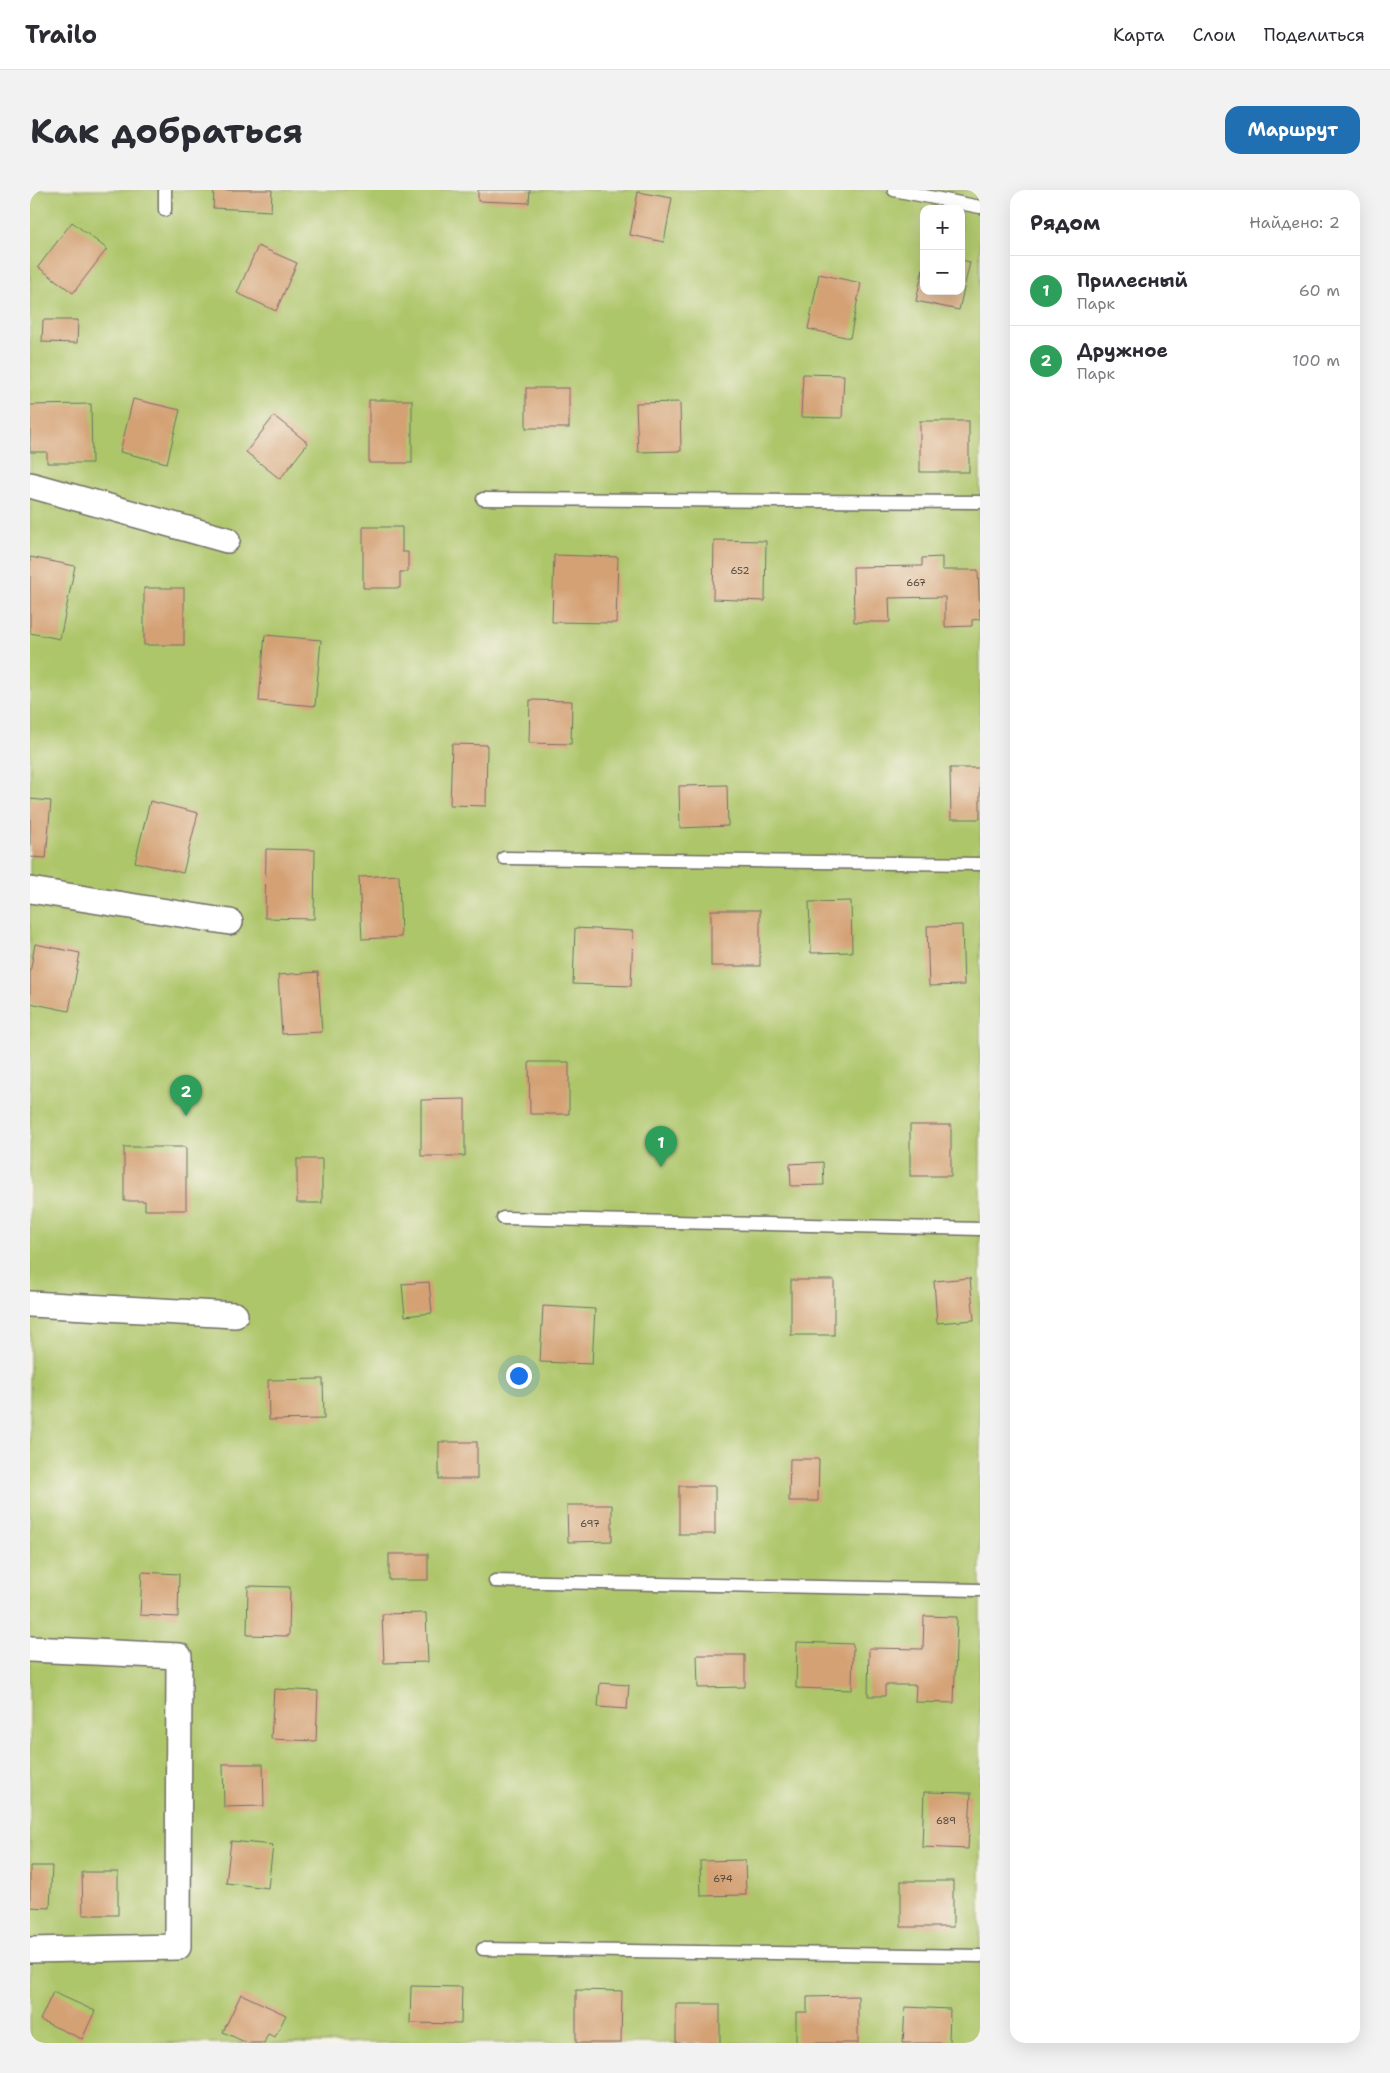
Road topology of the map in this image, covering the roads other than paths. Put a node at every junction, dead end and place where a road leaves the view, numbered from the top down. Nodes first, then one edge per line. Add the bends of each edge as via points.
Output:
1 (165, 190) edge
2 (894, 190) edge
3 (980, 207) edge
4 (165, 210) dead end
5 (30, 485) edge
6 (483, 499) dead end
7 (980, 502) edge
8 (227, 540) dead end
9 (504, 858) dead end
10 (980, 864) edge
11 (30, 890) edge
12 (230, 922) dead end
13 (503, 1218) dead end
14 (980, 1229) edge
15 (30, 1304) edge
16 (235, 1315) dead end
17 (495, 1581) dead end
18 (980, 1590) edge
19 (30, 1649) edge
20 (483, 1949) dead end
21 (30, 1950) edge
22 (980, 1956) edge

1 - 4 lane
2 - 3 lane
5 - 8 street
6 - 7 lane
9 - 10 lane
11 - 12 street
13 - 14 lane
15 - 16 street
17 - 18 lane
19 - 21 street via 179,1656 178,1947
20 - 22 lane

